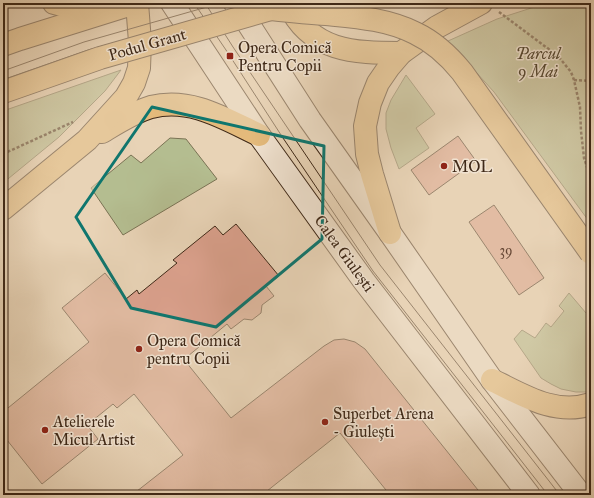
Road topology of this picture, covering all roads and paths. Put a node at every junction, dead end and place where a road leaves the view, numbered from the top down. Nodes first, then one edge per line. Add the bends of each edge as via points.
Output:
1 (54, 3) edge
2 (136, 3) edge
3 (172, 3) edge
4 (235, 3) edge
5 (294, 3) edge
6 (487, 5) edge
7 (279, 6) edge
8 (107, 11) junction
9 (591, 20) edge
10 (591, 38) edge
11 (3, 45) edge
12 (401, 53) junction
13 (574, 80) junction
14 (591, 81) edge
15 (3, 92) edge
16 (78, 118) dead end
17 (259, 135) junction
18 (87, 140) junction
19 (3, 154) edge
20 (591, 179) edge
21 (3, 209) edge
22 (390, 233) junction
23 (591, 253) edge
24 (492, 380) junction
25 (591, 404) edge
26 (529, 495) edge
27 (581, 495) edge

1 - 8 main road via 76,9
2 - 8 main road
2 - 18 main road via 140,56 134,83 126,97
3 - 17 main road, Calea Giulești
4 - 22 main road via 310,120
5 - 7 main road, Podul Grant, bridge
6 - 12 main road via 437,26
6 - 13 path via 558,56
7 - 12 main road via 290,8 304,28 326,44 359,52
7 - 15 main road, Podul Grant, bridge via 100,58
7 - 23 main road, bridge via 387,22 416,33 437,47 462,72
8 - 11 main road
9 - 10 path via 588,30
12 - 22 main road via 378,83 365,126 367,154
13 - 14 path
13 - 20 path via 580,107 584,158
16 - 19 path
17 - 18 main road via 205,110 174,104 137,112
17 - 26 main road, Calea Giulești via 364,281
18 - 21 main road
22 - 24 main road
24 - 25 main road via 535,402 550,406 577,408
24 - 27 main road

